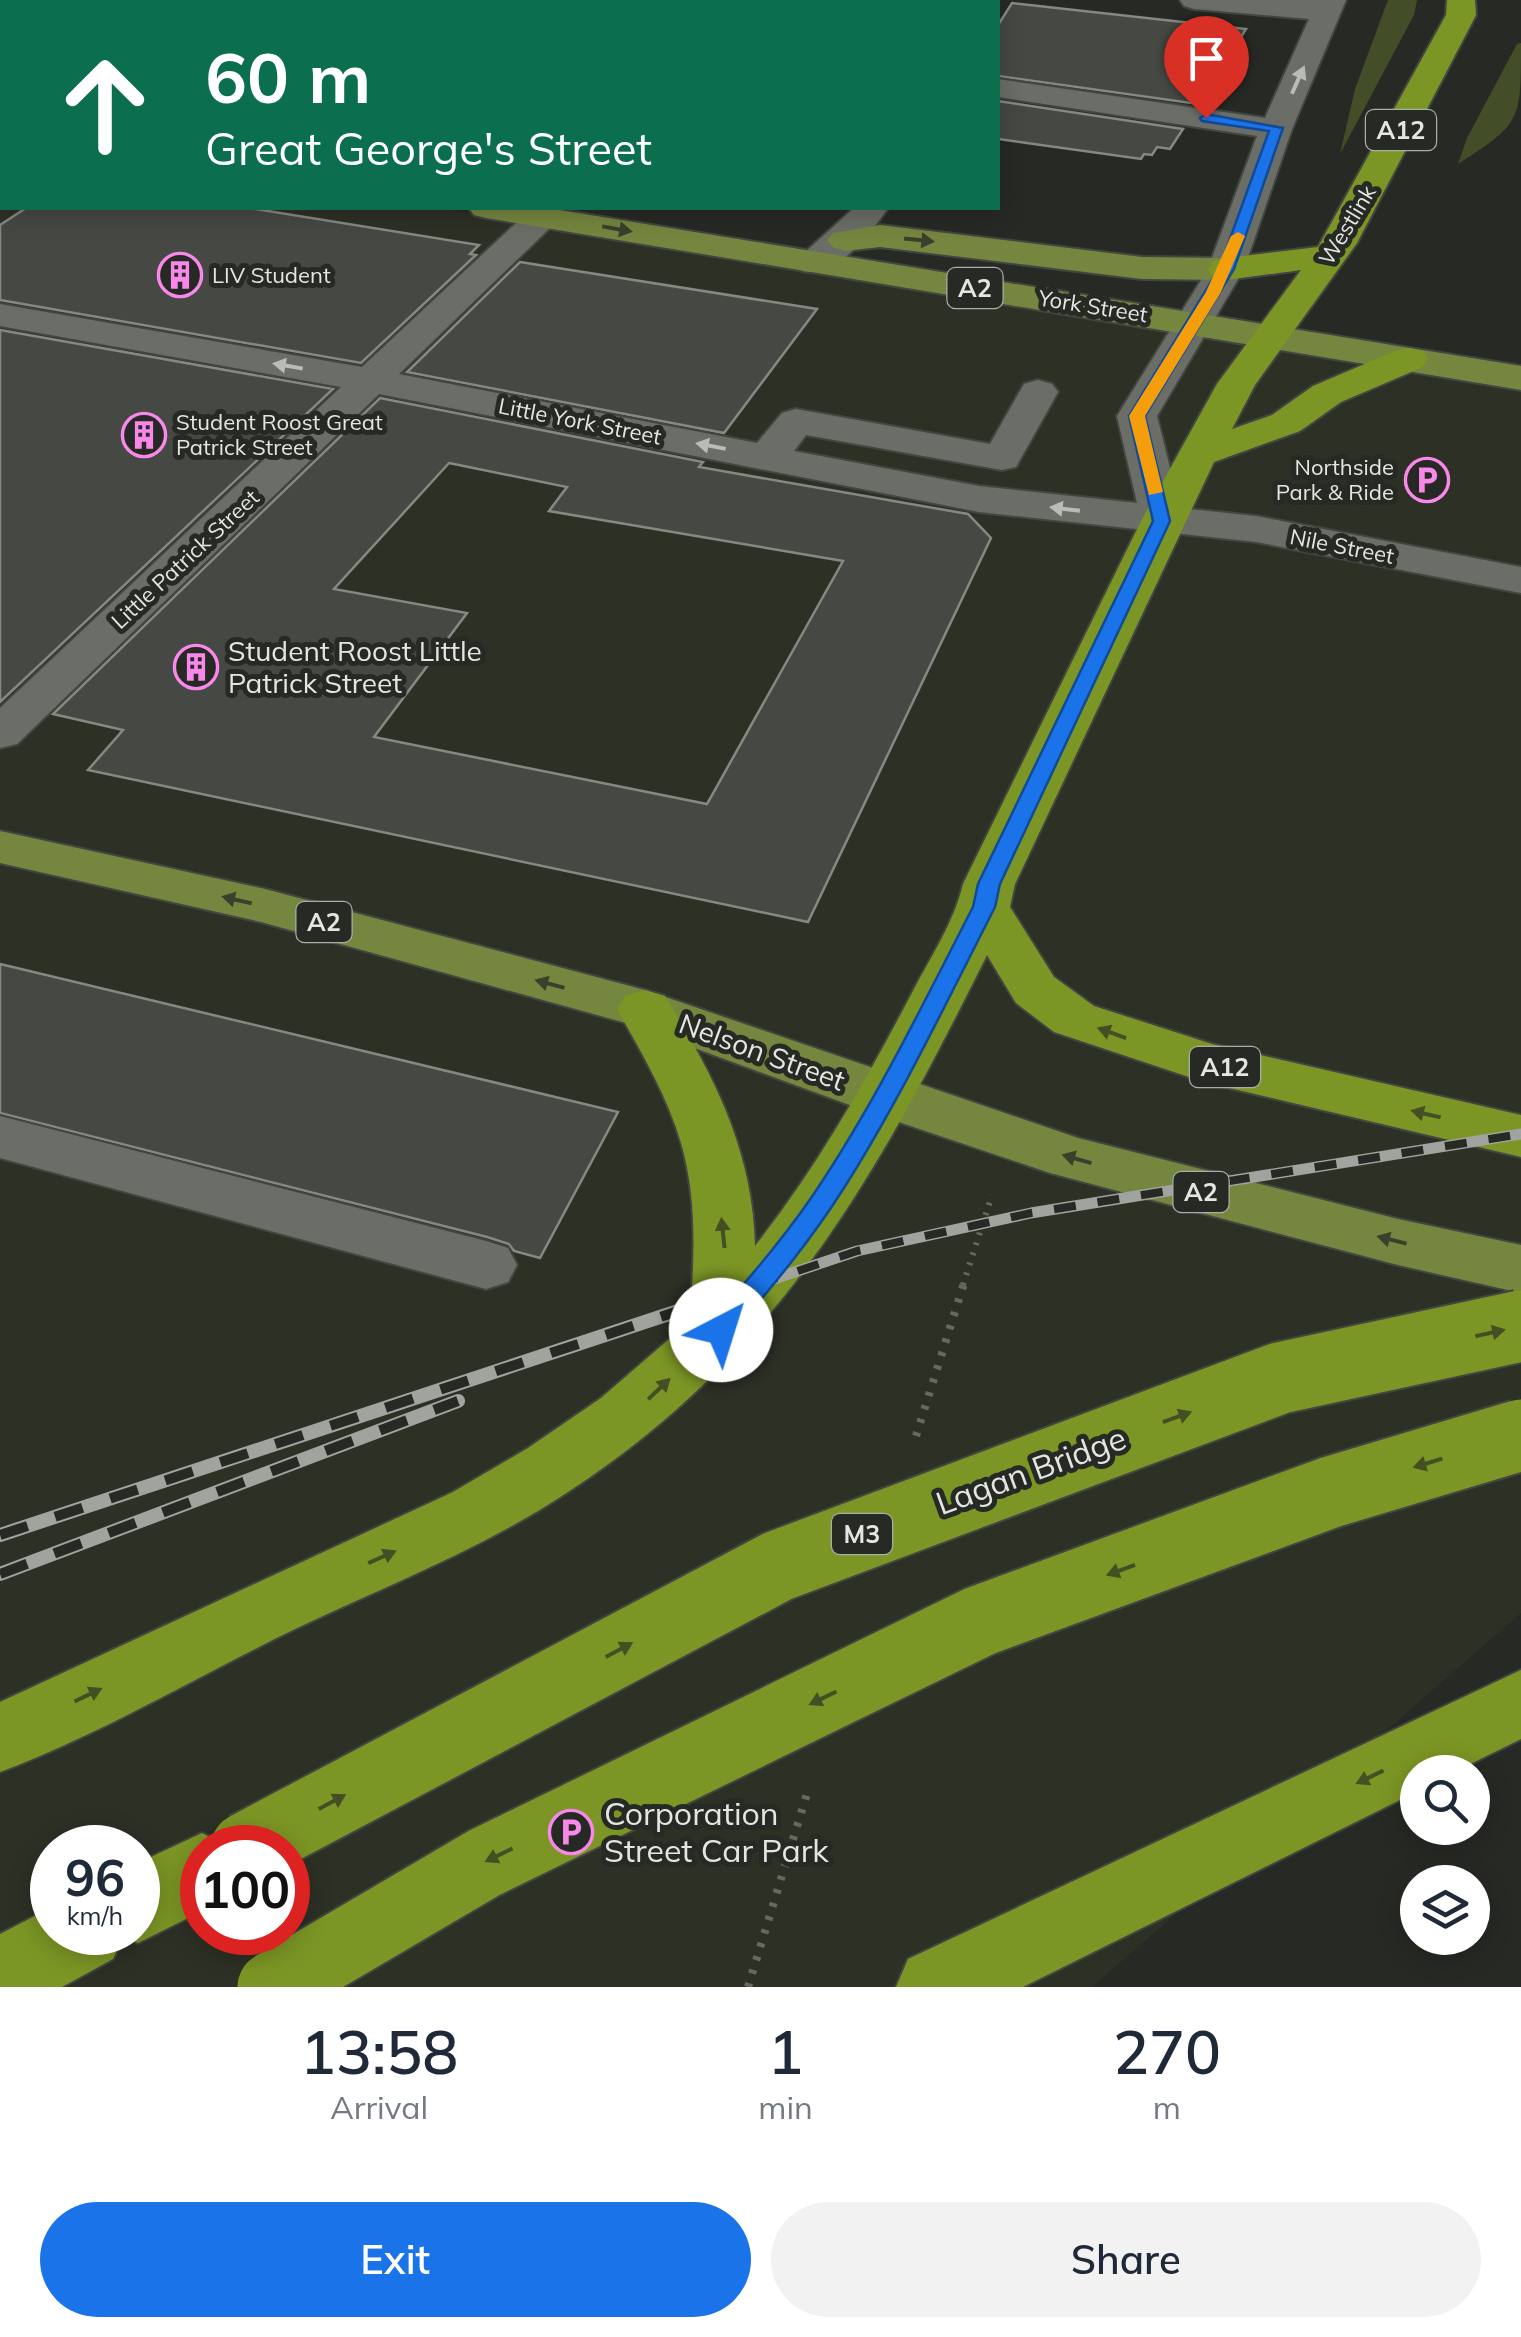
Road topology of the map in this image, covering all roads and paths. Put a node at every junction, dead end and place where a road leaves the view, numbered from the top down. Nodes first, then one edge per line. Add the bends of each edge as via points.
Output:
1 (1194, 0) edge
2 (1461, 0) edge
3 (1330, 6) edge
4 (1000, 88) edge
5 (1276, 128) junction
6 (500, 210) edge
7 (868, 210) edge
8 (543, 216) junction
9 (822, 240) edge
10 (1330, 256) junction
11 (1226, 269) junction
12 (0, 315) edge
13 (1196, 322) junction
14 (1270, 334) junction
15 (1409, 359) junction
16 (1521, 378) edge
17 (373, 381) junction
18 (1038, 392) dead end
19 (1199, 454) junction
20 (768, 457) junction
21 (1002, 458) junction
22 (979, 499) junction
23 (1162, 521) junction
24 (1495, 588) edge
25 (0, 734) edge
26 (0, 847) edge
27 (984, 907) junction
28 (644, 1009) junction
29 (886, 1097) junction
30 (1521, 1136) edge
31 (0, 1137) edge
32 (486, 1265) dead end
33 (1521, 1269) edge
34 (1521, 1326) edge
35 (721, 1330) junction
36 (1521, 1435) edge
37 (1521, 1704) edge
38 (0, 1738) edge
39 (289, 1825) edge
40 (42, 1955) edge
41 (0, 1977) edge
42 (273, 1987) edge
43 (937, 1987) edge

1 - 3 street
2 - 10 highway, Westlink / A12 via 1460,15 1412,110
5 -> 3 street
4 - 5 street
5 - 11 street
6 - 8 main road, York Street / A2
7 - 9 street
8 -> 9 main road, York Street / A2 via 753,253
8 - 17 street, Little Patrick Street
9 -> 11 main road via 880,236 1142,268
9 - 13 main road, York Street / A2
10 - 11 highway
10 - 14 highway, Westlink / A12
11 - 13 street
17 -> 12 street, Little York Street
13 - 14 main road, York Street / A2
13 - 23 street via 1137,416
14 - 15 main road, York Street / A2
14 - 19 highway, A12
15 - 16 main road, York Street / A2
15 - 19 highway via 1327,394 1286,422
20 -> 17 street, Little York Street
17 - 25 street, Little Patrick Street
18 - 21 street
19 - 23 highway, A12
20 - 21 street via 796,421
20 - 22 street, Little York Street
21 - 22 street
23 -> 22 street, Little York Street
23 - 24 street, Nile Street via 1256,530
23 - 27 highway, A12 via 989,884
28 -> 26 main road, Nelson Street / A2 via 265,906
27 - 29 highway, A12
30 -> 27 highway, A12 via 1204,1062 1074,1019 1035,990
28 - 29 main road, Nelson Street / A2
35 -> 28 highway via 725,1251 716,1162 702,1120
33 -> 29 main road, Nelson Street / A2 via 1070,1158
29 - 35 highway via 832,1186
31 - 32 street
39 -> 34 highway, Lagan Bridge / M3, bridge via 778,1566 1280,1378
38 -> 35 highway via 439,1532 642,1404
36 -> 42 highway, bridge via 1331,1492 980,1621 484,1863
37 -> 43 highway
40 - 41 highway

